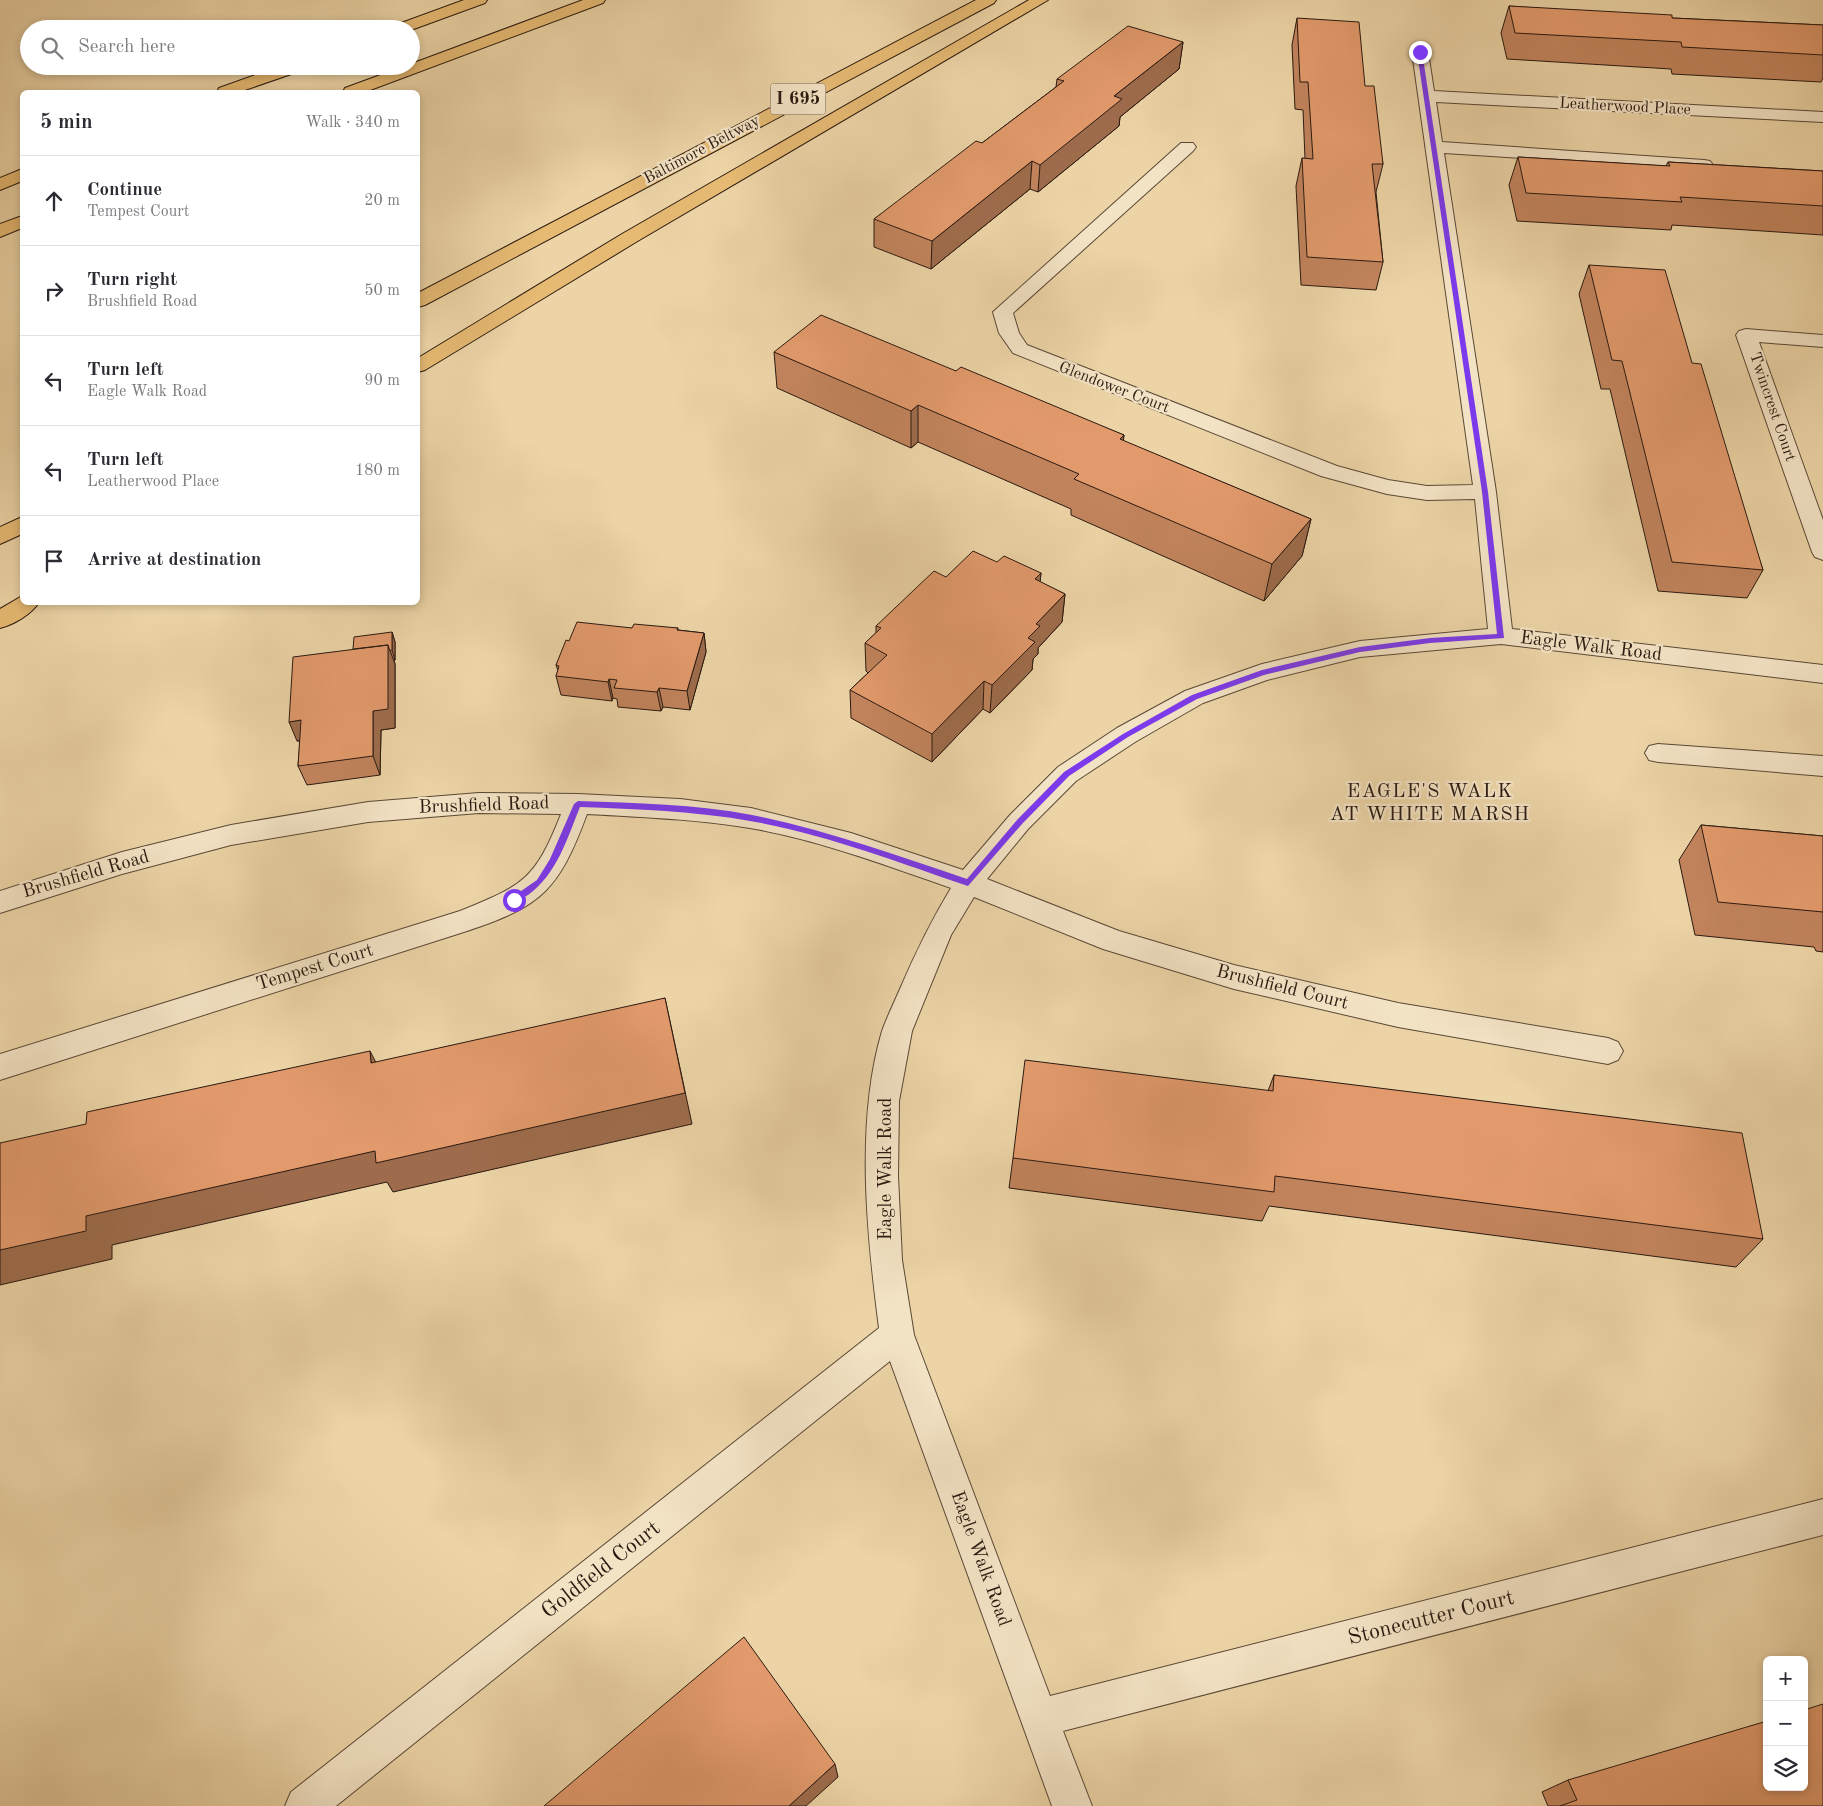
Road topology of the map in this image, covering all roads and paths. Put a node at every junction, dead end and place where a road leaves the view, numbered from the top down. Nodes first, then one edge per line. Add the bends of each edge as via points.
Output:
1 (478, 0) edge
2 (597, 0) edge
3 (988, 0) edge
4 (1040, 0) edge
5 (420, 21) edge
6 (1420, 52) dead end
7 (420, 66) edge
8 (272, 75) edge
9 (396, 75) edge
10 (231, 90) edge
11 (356, 90) edge
12 (1426, 96) junction
13 (1823, 118) edge
14 (1187, 147) dead end
15 (1434, 148) junction
16 (20, 166) edge
17 (1726, 167) edge
18 (0, 172) edge
19 (20, 175) edge
20 (0, 185) edge
21 (20, 223) edge
22 (0, 231) edge
23 (420, 300) edge
24 (1823, 340) edge
25 (420, 365) edge
26 (1485, 492) junction
27 (20, 523) edge
28 (0, 536) edge
29 (1823, 552) edge
30 (23, 605) edge
31 (0, 620) edge
32 (1501, 636) junction
33 (1823, 674) edge
34 (1658, 753) dead end
35 (1823, 766) edge
36 (578, 804) junction
37 (968, 883) junction
38 (0, 902) edge
39 (1608, 1051) dead end
40 (0, 1067) edge
41 (897, 1335) junction
42 (1823, 1516) edge
43 (1038, 1718) junction
44 (305, 1806) edge
45 (1072, 1806) edge

1 - 5 highway
2 - 7 highway
3 - 23 highway, Baltimore Beltway / I 695
4 - 25 highway via 628,238
6 - 12 street
8 - 10 highway
9 - 11 highway
12 - 13 street, Leatherwood Place
12 - 15 street
14 - 26 street, Glendower Court via 1003,312 1009,333 1020,349 1329,471 1387,487 1427,493
15 - 17 street
15 - 26 street
16 - 18 highway
19 - 20 highway
21 - 22 highway
24 - 29 street, Twincrest Court via 1746,334
26 - 32 street
27 - 28 highway
30 - 31 highway
32 - 33 street, Eagle Walk Road
32 - 37 street, Eagle Walk Road via 1360,649 1262,672 1194,697 1067,774 1020,822
34 - 35 street
36 - 37 street, Brushfield Road via 680,809 751,818 850,843
36 - 38 street, Brushfield Road via 479,804 368,812 231,835 122,863
36 - 40 street, Tempest Court via 554,861 540,882 514,900 467,920
37 - 39 street, Brushfield Court via 1113,942 1234,978 1398,1015
37 - 41 street, Eagle Walk Road via 939,931 897,1031 884,1101 882,1176 886,1260
41 - 43 street, Eagle Walk Road
41 - 44 street, Goldfield Court
42 - 43 street, Stonecutter Court
43 - 45 street, Eagle Walk Road

